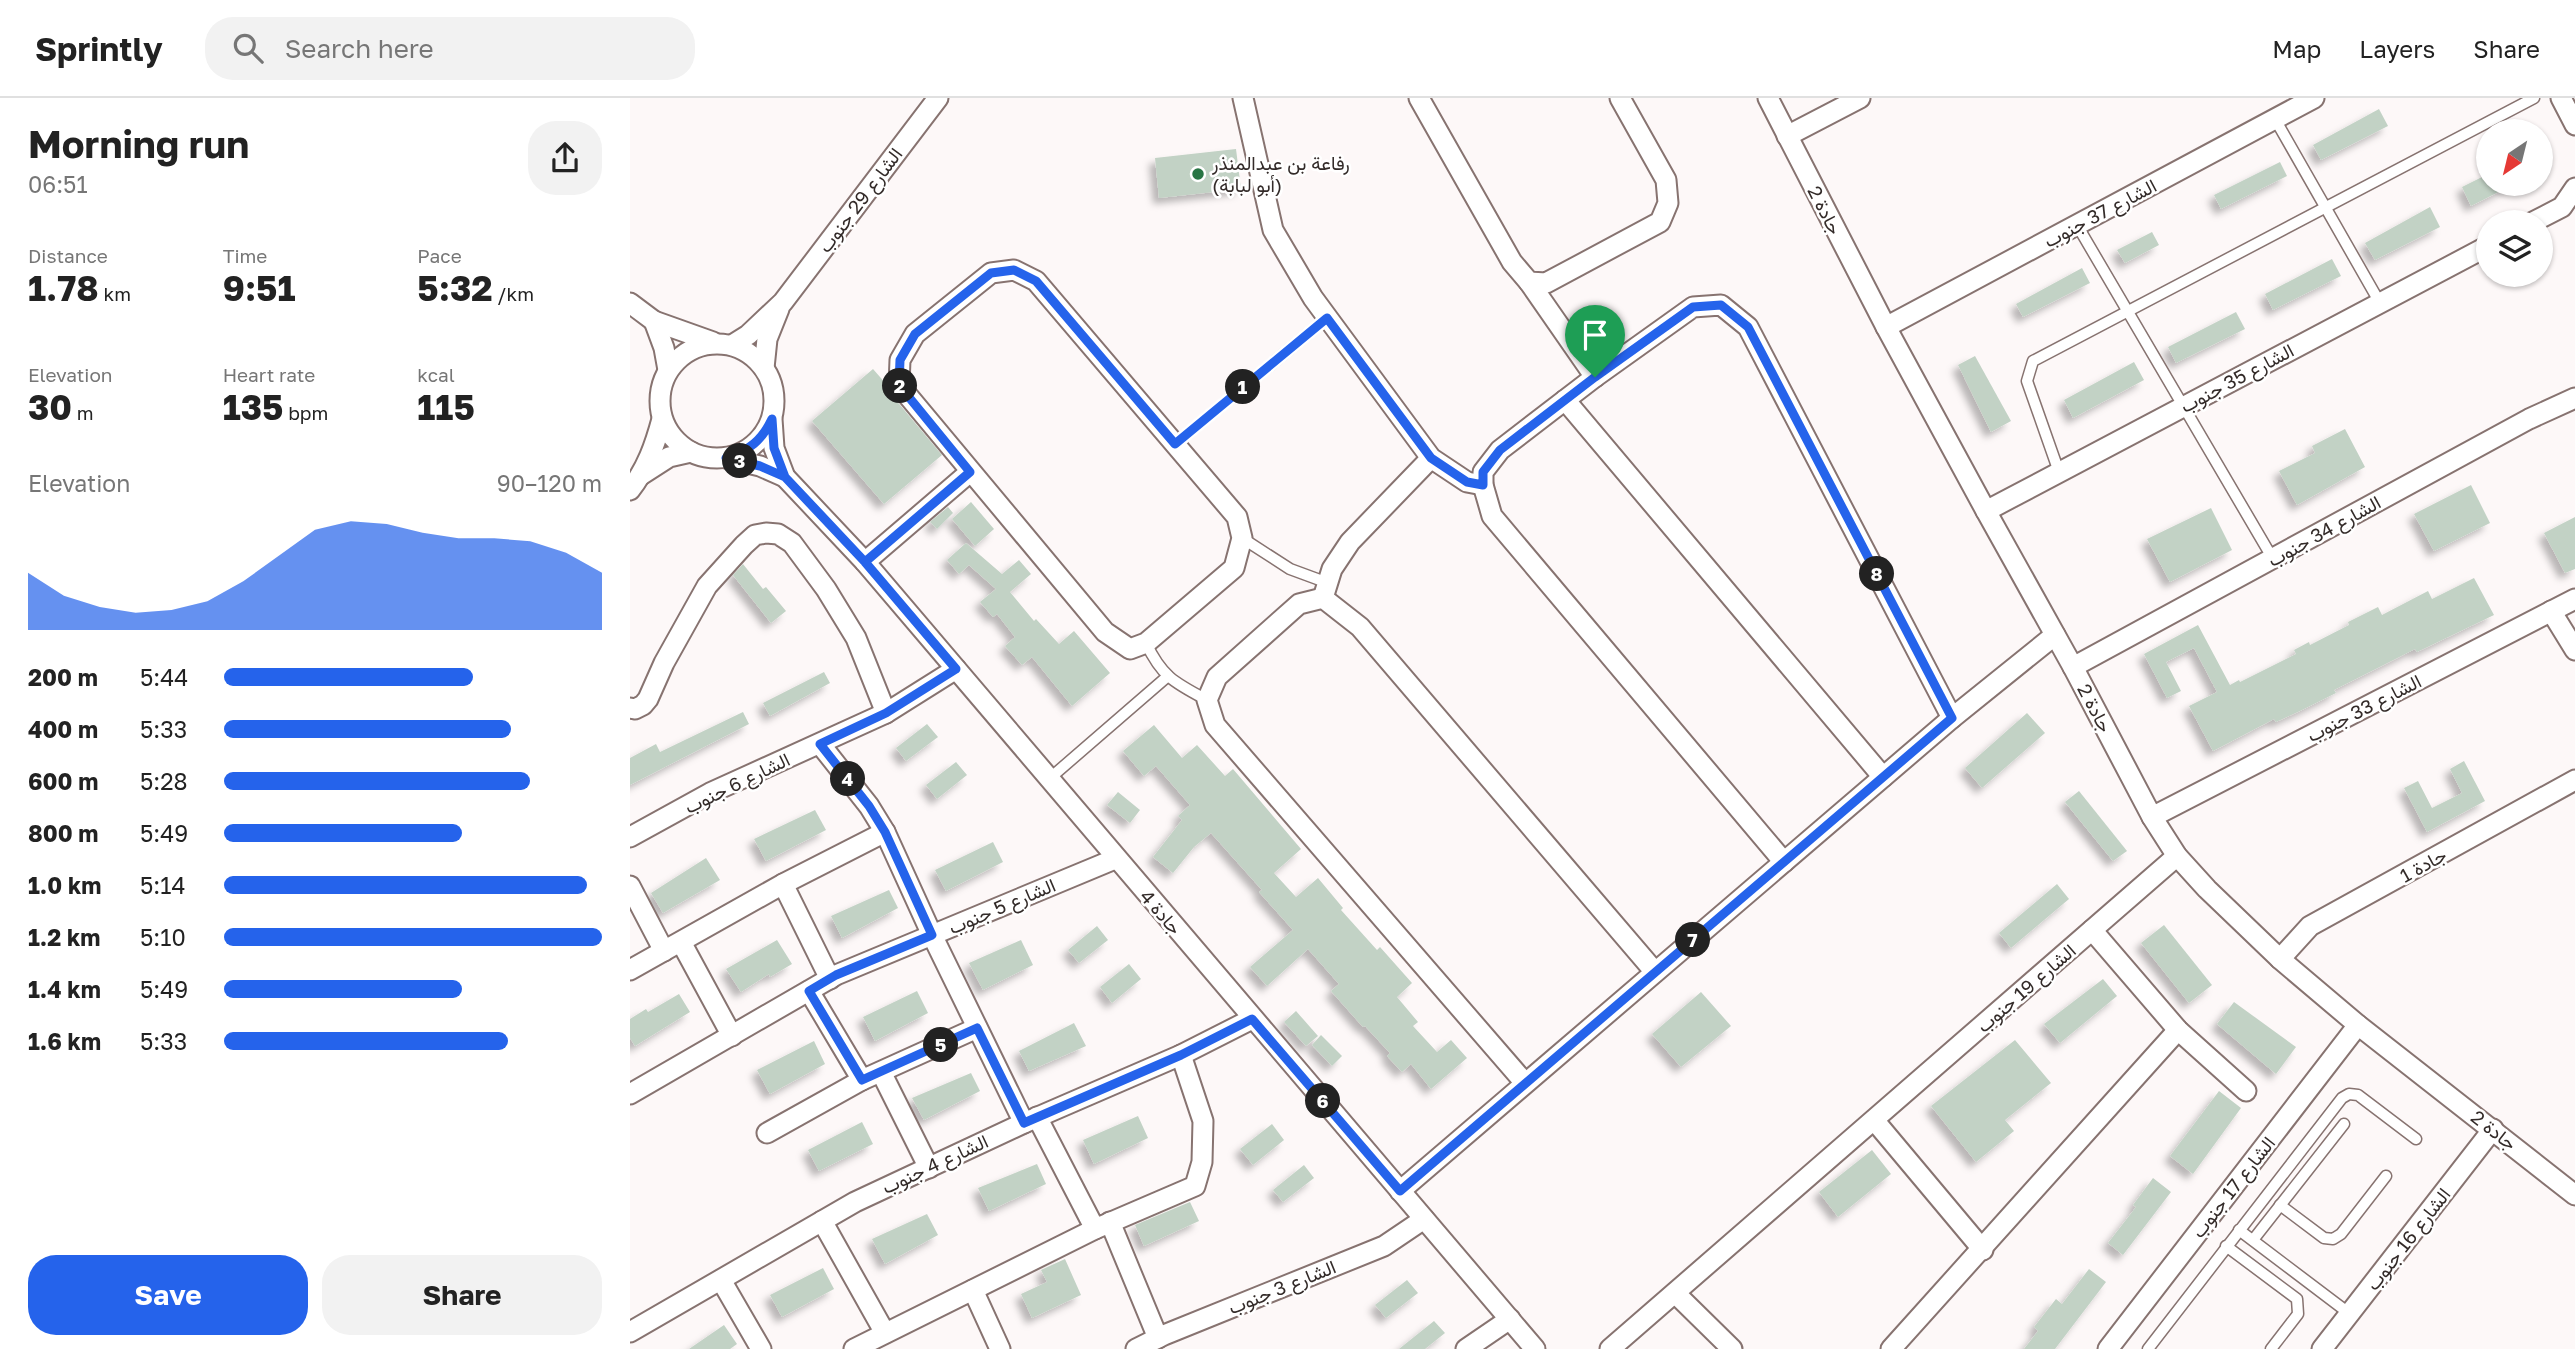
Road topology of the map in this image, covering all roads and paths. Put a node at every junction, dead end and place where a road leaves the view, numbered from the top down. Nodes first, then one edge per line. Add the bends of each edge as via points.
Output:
1 (938, 98) edge
2 (1243, 98) edge
3 (1419, 98) edge
4 (1620, 98) edge
5 (1768, 98) edge
6 (1860, 98) edge
7 (2314, 98) edge
8 (2534, 98) edge
9 (2561, 98) edge
10 (2274, 119) junction
11 (2575, 125) edge
12 (1787, 136) junction
13 (2575, 188) edge
14 (2325, 208) junction
15 (2553, 212) edge
16 (2077, 225) junction
17 (2476, 252) edge
18 (1529, 282) junction
19 (782, 302) junction
20 (630, 303) edge
21 (2380, 303) junction
22 (2128, 312) junction
23 (1327, 318) junction
24 (654, 321) junction
25 (1886, 327) junction
26 (725, 344) junction
27 (764, 368) junction
28 (668, 370) junction
29 (1595, 377) junction
30 (2575, 398) edge
31 (1565, 400) junction
32 (2183, 407) junction
33 (662, 419) junction
34 (772, 419) junction
35 (1175, 444) junction
36 (691, 452) junction
37 (726, 458) junction
38 (1431, 458) junction
39 (970, 472) junction
40 (2059, 472) junction
41 (785, 477) junction
42 (635, 483) edge
43 (1483, 485) junction
44 (1986, 511) junction
45 (1242, 538) junction
46 (2273, 559) junction
47 (865, 562) junction
48 (1325, 591) junction
49 (2575, 599) edge
50 (2551, 611) junction
51 (2055, 635) junction
52 (1146, 643) junction
53 (2575, 650) edge
54 (2073, 667) junction
55 (956, 669) junction
56 (1168, 676) junction
57 (1207, 700) junction
58 (630, 708) edge
59 (886, 713) junction
60 (1952, 718) junction
61 (820, 744) junction
62 (1883, 777) junction
63 (1048, 779) junction
64 (2575, 780) edge
65 (2152, 817) junction
66 (885, 832) junction
67 (630, 837) edge
68 (2177, 856) junction
69 (1115, 859) junction
70 (1784, 862) junction
71 (783, 884) junction
72 (630, 886) edge
73 (2092, 930) junction
74 (932, 935) junction
75 (672, 947) junction
76 (2280, 959) junction
77 (630, 970) edge
78 (1655, 972) junction
79 (830, 979) junction
80 (809, 991) junction
81 (1252, 1019) junction
82 (2358, 1025) junction
83 (977, 1028) junction
84 (2178, 1030) junction
85 (732, 1036) junction
86 (1181, 1055) junction
87 (881, 1072) junction
88 (862, 1080) junction
89 (1525, 1083) junction
90 (2246, 1091) dead end
91 (630, 1094) edge
92 (1030, 1120) junction
93 (1874, 1120) junction
94 (2344, 1124) dead end
95 (2493, 1129) junction
96 (767, 1133) dead end
97 (2416, 1139) dead end
98 (929, 1168) junction
99 (2386, 1176) dead end
100 (1400, 1191) junction
101 (2575, 1195) edge
102 (2280, 1205) junction
103 (1424, 1219) junction
104 (822, 1222) junction
105 (1103, 1226) junction
106 (2239, 1230) junction
107 (2253, 1240) junction
108 (2226, 1246) junction
109 (1983, 1250) junction
110 (721, 1280) junction
111 (973, 1290) junction
112 (1675, 1293) junction
113 (2350, 1314) junction
114 (1510, 1319) junction
115 (630, 1332) edge
116 (885, 1333) junction
117 (1158, 1338) junction
118 (761, 1349) edge
119 (854, 1349) edge
120 (1000, 1349) edge
121 (1136, 1349) edge
122 (1466, 1349) edge
123 (1535, 1349) edge
124 (1611, 1349) edge
125 (1732, 1349) edge
126 (1891, 1349) edge
127 (2108, 1349) edge
128 (2148, 1349) edge
129 (2271, 1349) edge
130 (2322, 1349) edge

1 - 19 street, الشارع 29 جنوب
2 - 23 street via 1273,230
3 - 18 street via 1512,262
4 - 18 street via 1665,180 1668,202 1660,222 1546,283
5 - 12 street, جادة 2
6 - 12 street
7 - 10 street, الشارع 37 جنوب
8 - 14 lane
9 - 11 street
10 - 14 lane
10 - 16 street, الشارع 37 جنوب
12 - 25 street, جادة 2
13 - 15 street via 2563,207
14 - 21 lane
14 - 22 lane
16 - 22 lane
16 - 25 street, الشارع 37 جنوب
17 - 21 street, الشارع 35 جنوب
18 - 29 street
19 - 26 street, الشارع 29 جنوب via 748,335
19 - 27 street, الشارع 29 جنوب via 767,339
20 - 24 street
21 - 32 street, الشارع 35 جنوب
22 - 32 lane
22 - 40 lane via 2033,361 2027,380
23 - 35 lane
23 - 38 street
24 - 26 street
24 - 28 street
25 - 44 street, جادة 2
26 - 27 street via 750,354
26 - 28 street via 698,346
27 - 34 street via 775,401
28 - 33 street via 661,385
29 - 31 street
29 - 60 street via 1693,307 1721,305 1748,327
30 - 46 street, الشارع 34 جنوب
31 - 43 street via 1500,450 1483,472
31 - 62 street
32 - 40 street, الشارع 35 جنوب
32 - 46 lane
33 - 36 street via 678,444
33 - 42 street via 654,448
34 - 37 street via 755,445
34 - 41 street, جادة 4 via 774,448
35 - 39 street via 1036,281 1014,270 991,273 915,334 900,360 899,385
35 - 45 street via 1237,517
36 - 37 street
36 - 42 street via 669,457
37 - 41 street, جادة 4
38 - 43 street via 1467,482
38 - 48 street via 1350,542 1332,569
39 - 47 street
39 - 52 street via 1105,632 1130,649
40 - 44 street, الشارع 35 جنوب
41 - 47 street, جادة 4
43 - 70 street via 1492,516
44 - 51 street, جادة 2
45 - 48 lane
45 - 52 street via 1234,568
46 - 54 street, الشارع 34 جنوب
47 - 55 street, جادة 4
48 - 57 street via 1299,604 1217,677
48 - 78 street
49 - 50 street, الشارع 33 جنوب
50 - 53 street
50 - 65 street, الشارع 33 جنوب
51 - 54 street, جادة 2
51 - 60 street
52 - 56 lane
54 - 65 street, جادة 2
55 - 59 street, الشارع 6 جنوب
55 - 63 street, جادة 4
56 - 57 lane
56 - 63 lane
57 - 89 street via 1214,725
58 - 59 street via 648,699 707,586 755,535 766,533 792,543 827,589 856,638
59 - 61 street, الشارع 6 جنوب
60 - 62 street
61 - 66 street
61 - 67 street, الشارع 6 جنوب via 710,793
62 - 70 street
63 - 69 street, جادة 4
64 - 76 street, جادة 1 via 2310,926
65 - 68 street, جادة 2
66 - 71 street
66 - 74 street
68 - 73 street, الشارع 19 جنوب
68 - 76 street, جادة 2
69 - 74 street, الشارع 5 جنوب
69 - 81 street, جادة 4
70 - 78 street
71 - 75 street
71 - 79 street
72 - 75 street
73 - 84 street
73 - 93 street, الشارع 19 جنوب
74 - 79 street, الشارع 5 جنوب
74 - 83 street
75 - 77 street
75 - 85 street
76 - 82 street, جادة 2
78 - 89 street
79 - 80 street, الشارع 5 جنوب
80 - 85 street, الشارع 5 جنوب
80 - 88 street
81 - 86 street, الشارع 4 جنوب
81 - 100 street, جادة 4
82 - 95 street, جادة 2
82 - 127 street, الشارع 17 جنوب
83 - 87 street
83 - 92 street
84 - 90 street
84 - 109 street
85 - 91 street, الشارع 5 جنوب
86 - 92 street, الشارع 4 جنوب
86 - 105 street via 1203,1121 1202,1162 1195,1186
87 - 88 street
87 - 98 street
88 - 96 street
89 - 100 street
92 - 98 street, الشارع 4 جنوب
92 - 105 street
93 - 109 street
93 - 112 street, الشارع 19 جنوب
94 - 102 lane
95 - 101 street, جادة 2
95 - 113 street, الشارع 16 جنوب
97 - 106 lane via 2358,1095 2345,1096
98 - 104 street, الشارع 4 جنوب
99 - 102 lane via 2333,1239 2324,1238
100 - 103 street, جادة 4
102 - 107 lane
103 - 114 street, جادة 4
103 - 117 street, الشارع 3 جنوب via 1384,1246
104 - 110 street, الشارع 4 جنوب
104 - 116 street
105 - 111 street
105 - 117 street
106 - 107 lane
106 - 108 lane
107 - 113 lane
108 - 128 lane
108 - 129 lane via 2300,1303 2298,1314
109 - 126 street
110 - 115 street, الشارع 4 جنوب
110 - 118 street
111 - 116 street
111 - 120 street
112 - 124 street, الشارع 19 جنوب
112 - 125 street
113 - 130 street, الشارع 16 جنوب
114 - 122 street
114 - 123 street, جادة 4
116 - 119 street
117 - 121 street, الشارع 3 جنوب

